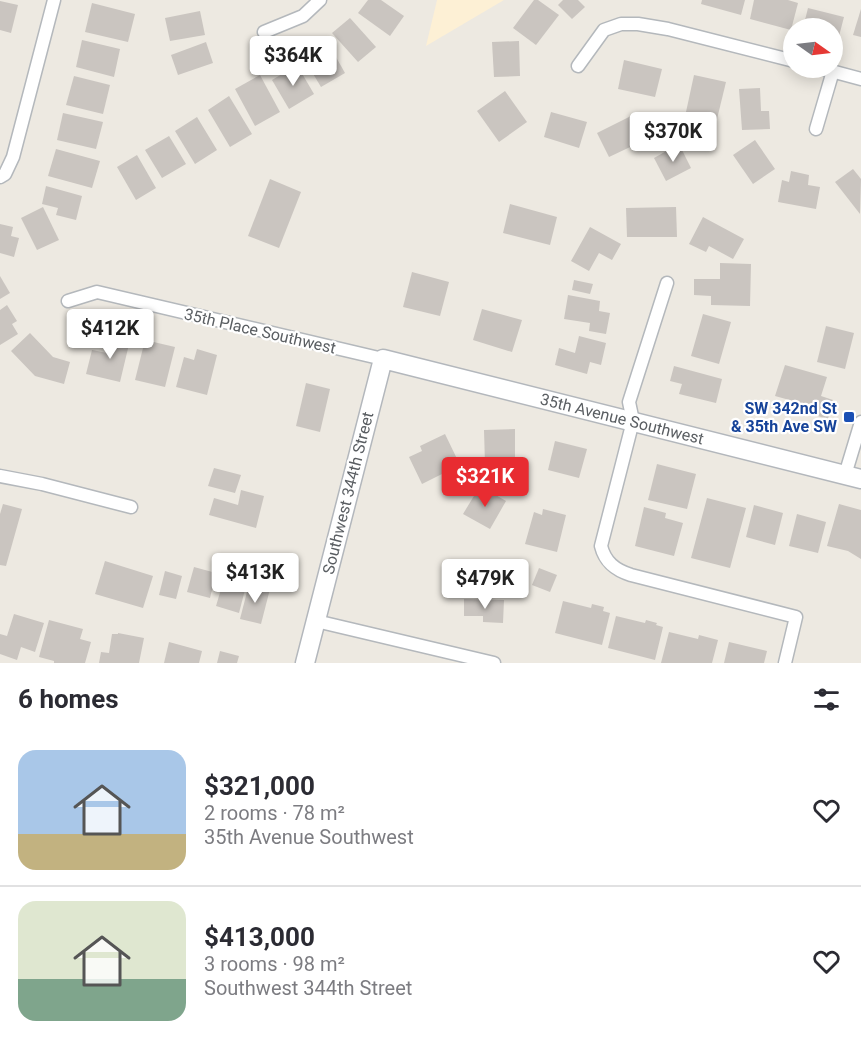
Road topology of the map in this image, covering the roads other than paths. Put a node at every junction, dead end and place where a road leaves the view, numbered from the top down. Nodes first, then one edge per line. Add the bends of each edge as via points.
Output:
1 (54, 0) edge
2 (320, 0) edge
3 (264, 32) dead end
4 (783, 58) edge
5 (578, 66) dead end
6 (843, 74) edge
7 (831, 78) edge
8 (861, 79) edge
9 (816, 129) dead end
10 (3, 176) edge
11 (667, 283) dead end
12 (68, 301) dead end
13 (383, 359) junction
14 (633, 421) junction
15 (861, 422) edge
16 (0, 476) edge
17 (853, 477) edge
18 (131, 507) dead end
19 (316, 621) junction
20 (305, 663) edge
21 (494, 663) edge
22 (785, 663) edge

1 - 10 street via 13,157
2 - 3 street via 303,16
4 - 5 street via 668,29 621,24 604,30
6 - 8 street
7 - 9 street
11 - 14 street via 629,402
12 - 13 street, 35th Place Southwest via 97,292
13 - 14 street, 35th Avenue Southwest
13 - 19 street, Southwest 344th Street
14 - 17 street, 35th Avenue Southwest
14 - 22 street via 601,546 603,554 618,571 796,617
15 - 17 street
16 - 18 street
19 - 20 street, Southwest 344th Street
19 - 21 street

